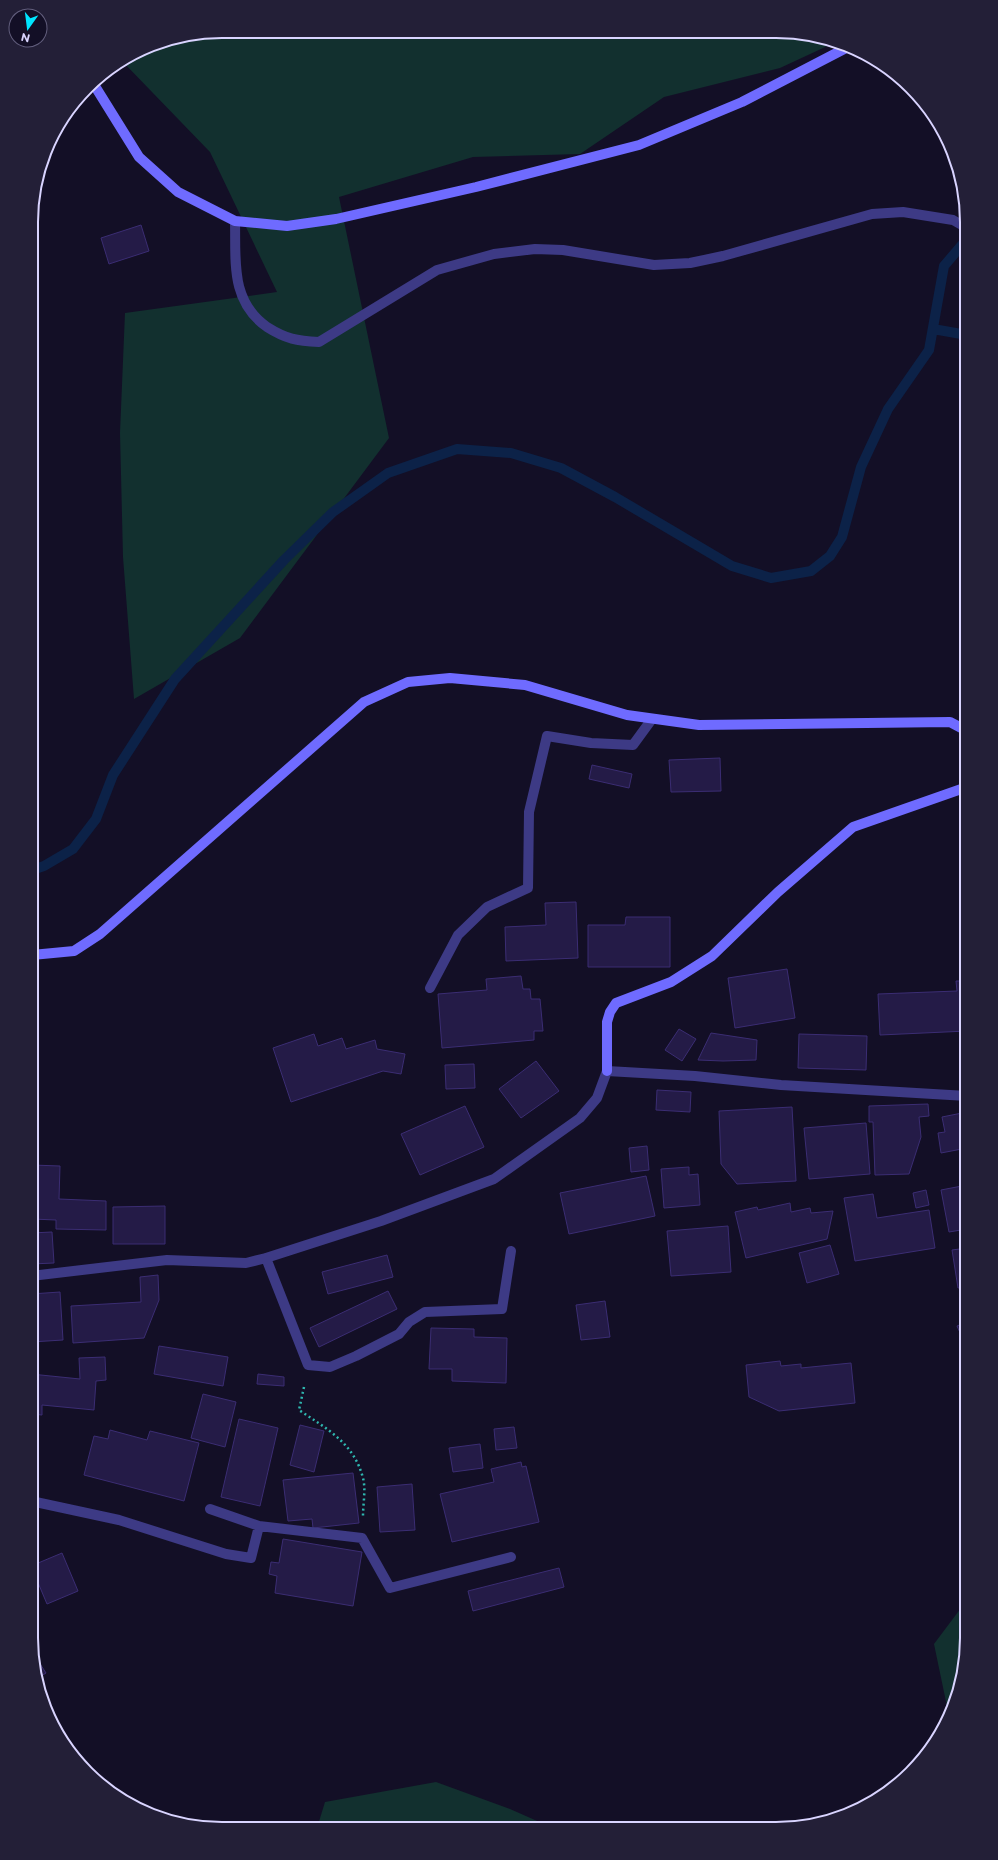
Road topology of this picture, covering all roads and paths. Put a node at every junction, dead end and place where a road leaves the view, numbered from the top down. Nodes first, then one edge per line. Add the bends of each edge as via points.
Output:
1 (842, 50) edge
2 (96, 88) edge
3 (235, 221) junction
4 (960, 224) edge
5 (652, 719) junction
6 (960, 727) edge
7 (960, 789) edge
8 (38, 954) edge
9 (430, 988) dead end
10 (607, 1071) junction
11 (960, 1096) edge
12 (512, 1252) dead end
13 (266, 1258) junction
14 (38, 1275) edge
15 (308, 1365) junction
16 (38, 1503) edge
17 (210, 1510) dead end
18 (259, 1526) junction
19 (362, 1538) junction
20 (511, 1557) dead end

1 - 3 street via 742,102 640,145 476,187 336,219 287,226
2 - 3 street via 139,157 178,192
3 - 4 street via 237,280 243,302 256,319 279,335 297,341 319,342 437,270 494,254 535,249 563,250 654,265 690,263 872,214 903,212 953,220
5 - 6 street via 699,724 950,722
5 - 8 street via 627,716 525,685 450,678 408,682 364,702 100,934 74,951
5 - 9 street via 633,745 591,743 547,736 529,812 528,888 487,907 458,935
7 - 10 street via 853,827 778,892 712,956 671,982 616,1003 607,1022
10 - 11 street
10 - 13 street via 597,1098 580,1118 494,1179
12 - 15 street via 502,1309 425,1312 409,1322 399,1334 356,1356 330,1367
13 - 14 street via 246,1263 167,1260
13 - 15 street
15 - 19 path via 299,1410 340,1438 354,1456 364,1480
16 - 18 street via 119,1520 226,1554 251,1558
17 - 18 street
18 - 19 street
19 - 20 street via 390,1588

